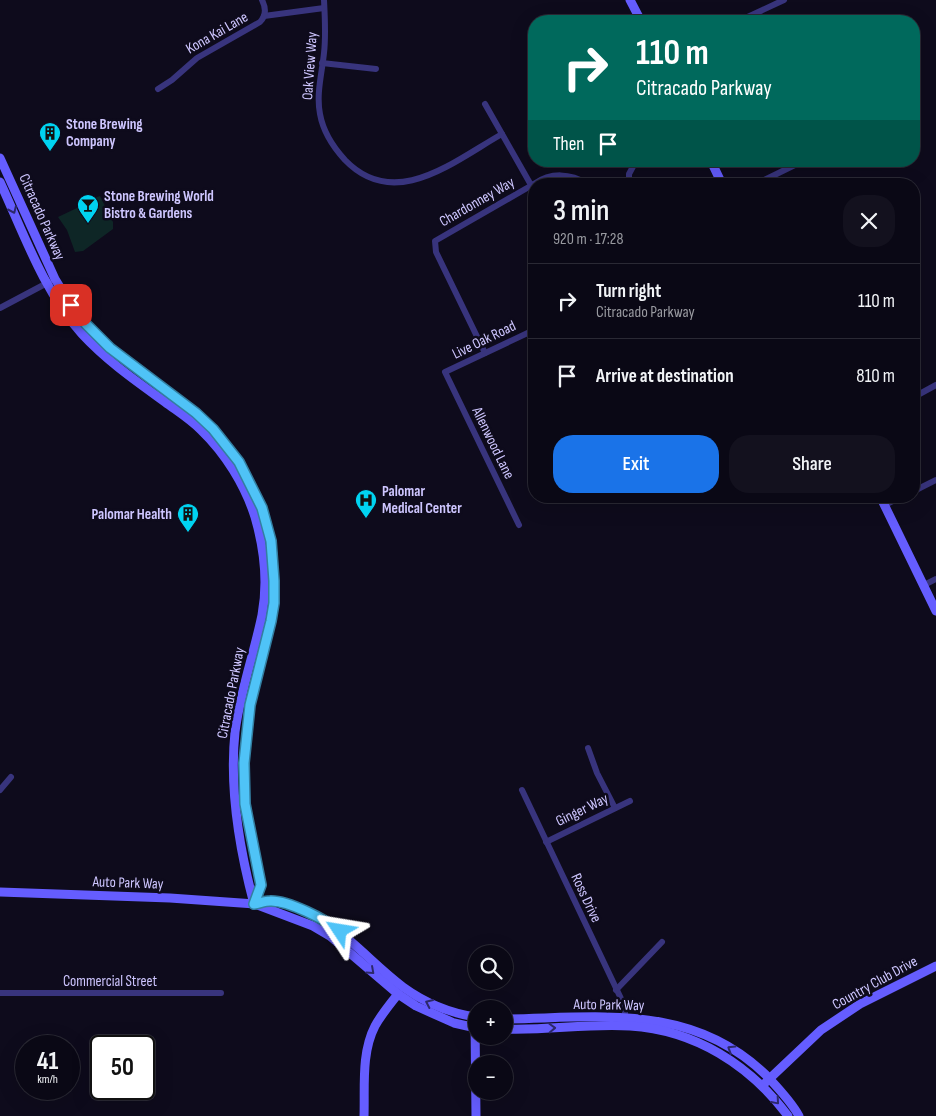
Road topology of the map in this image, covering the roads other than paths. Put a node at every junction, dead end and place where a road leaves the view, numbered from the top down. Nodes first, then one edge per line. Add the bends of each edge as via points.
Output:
1 (262, 0) edge
2 (324, 0) edge
3 (630, 0) edge
4 (784, 0) edge
5 (324, 8) junction
6 (638, 15) edge
7 (753, 15) edge
8 (264, 16) junction
9 (322, 63) junction
10 (376, 69) dead end
11 (158, 89) dead end
12 (485, 104) dead end
13 (502, 134) junction
14 (0, 158) edge
15 (791, 167) edge
16 (529, 178) edge
17 (542, 178) edge
18 (575, 178) edge
19 (768, 178) edge
20 (0, 182) edge
21 (528, 187) edge
22 (55, 279) junction
23 (45, 284) junction
24 (0, 308) edge
25 (528, 333) edge
26 (485, 353) junction
27 (445, 372) joint
28 (936, 385) edge
29 (920, 393) edge
30 (936, 480) edge
31 (920, 488) edge
32 (889, 503) edge
33 (885, 505) joint
34 (519, 524) dead end
35 (936, 579) edge
36 (924, 585) junction
37 (936, 611) edge
38 (588, 748) dead end
39 (11, 777) dead end
40 (0, 790) edge
41 (522, 790) dead end
42 (630, 801) dead end
43 (615, 808) junction
44 (546, 842) junction
45 (0, 892) edge
46 (254, 904) junction
47 (662, 942) dead end
48 (936, 966) edge
49 (616, 990) junction
50 (0, 993) edge
51 (221, 993) dead end
52 (398, 994) junction
53 (468, 1015) edge
54 (625, 1017) junction
55 (513, 1020) edge
56 (468, 1026) edge
57 (513, 1029) edge
58 (475, 1045) edge
59 (770, 1079) junction
60 (762, 1086) junction
61 (364, 1116) edge
62 (476, 1116) edge
63 (788, 1116) edge
64 (799, 1116) edge

1 - 8 street, Kona Kai Lane
2 - 5 street, Oak View Way
3 - 6 main road
4 - 7 street
5 - 8 street, Kona Kai Lane
5 - 9 street, Oak View Way
8 - 11 street, Kona Kai Lane via 260,22 197,58
9 - 10 street
9 - 13 street, Oak View Way via 318,99 326,133 353,169 369,177 386,183 414,181 429,176
12 - 13 street
13 - 16 street
14 - 22 main road, Citracado Parkway
15 - 19 street
17 - 18 street, Chardonney Way via 558,174
20 -> 23 main road, Citracado Parkway
21 - 26 street, Chardonney Way via 435,241 436,252
22 - 23 street
22 - 46 main road, Citracado Parkway via 75,310 104,343 213,429 239,462 262,508 272,547 274,603 250,705 244,763 245,804 261,885
23 - 24 street
23 - 46 main road, Citracado Parkway via 73,324 105,357 201,429 233,470 254,516 264,558 264,596 237,720 234,791 236,818
25 - 26 street, Live Oak Road
26 - 27 street, Live Oak Road
27 - 34 street, Allenwood Lane
28 - 29 street
30 - 31 street
32 - 33 street
33 - 36 main road
35 - 36 street
36 - 37 main road
38 - 43 street
39 - 40 street
41 - 44 street, Ross Drive
42 - 43 street, Ginger Way
43 - 44 street, Ginger Way
44 - 49 street, Ross Drive
45 - 46 main road, Auto Park Way
46 -> 52 main road, Auto Park Way via 313,926 330,936
53 -> 46 main road, Auto Park Way via 424,1001 320,918 282,902 272,900
47 - 49 street
48 - 59 main road, Country Club Drive via 860,1004 821,1030
49 - 54 street, Ross Drive via 625,1007
50 - 51 street, Commercial Street
52 - 56 main road, Auto Park Way via 427,1012
52 - 61 main road via 378,1020 369,1042
54 - 55 main road, Auto Park Way
59 -> 54 main road, Auto Park Way via 742,1055 710,1037 674,1024
57 -> 60 main road, Auto Park Way via 630,1026 665,1032 714,1050 744,1069
58 - 62 main road
59 - 60 main road, Country Club Drive
59 - 64 main road, Auto Park Way
60 -> 63 main road, Auto Park Way

